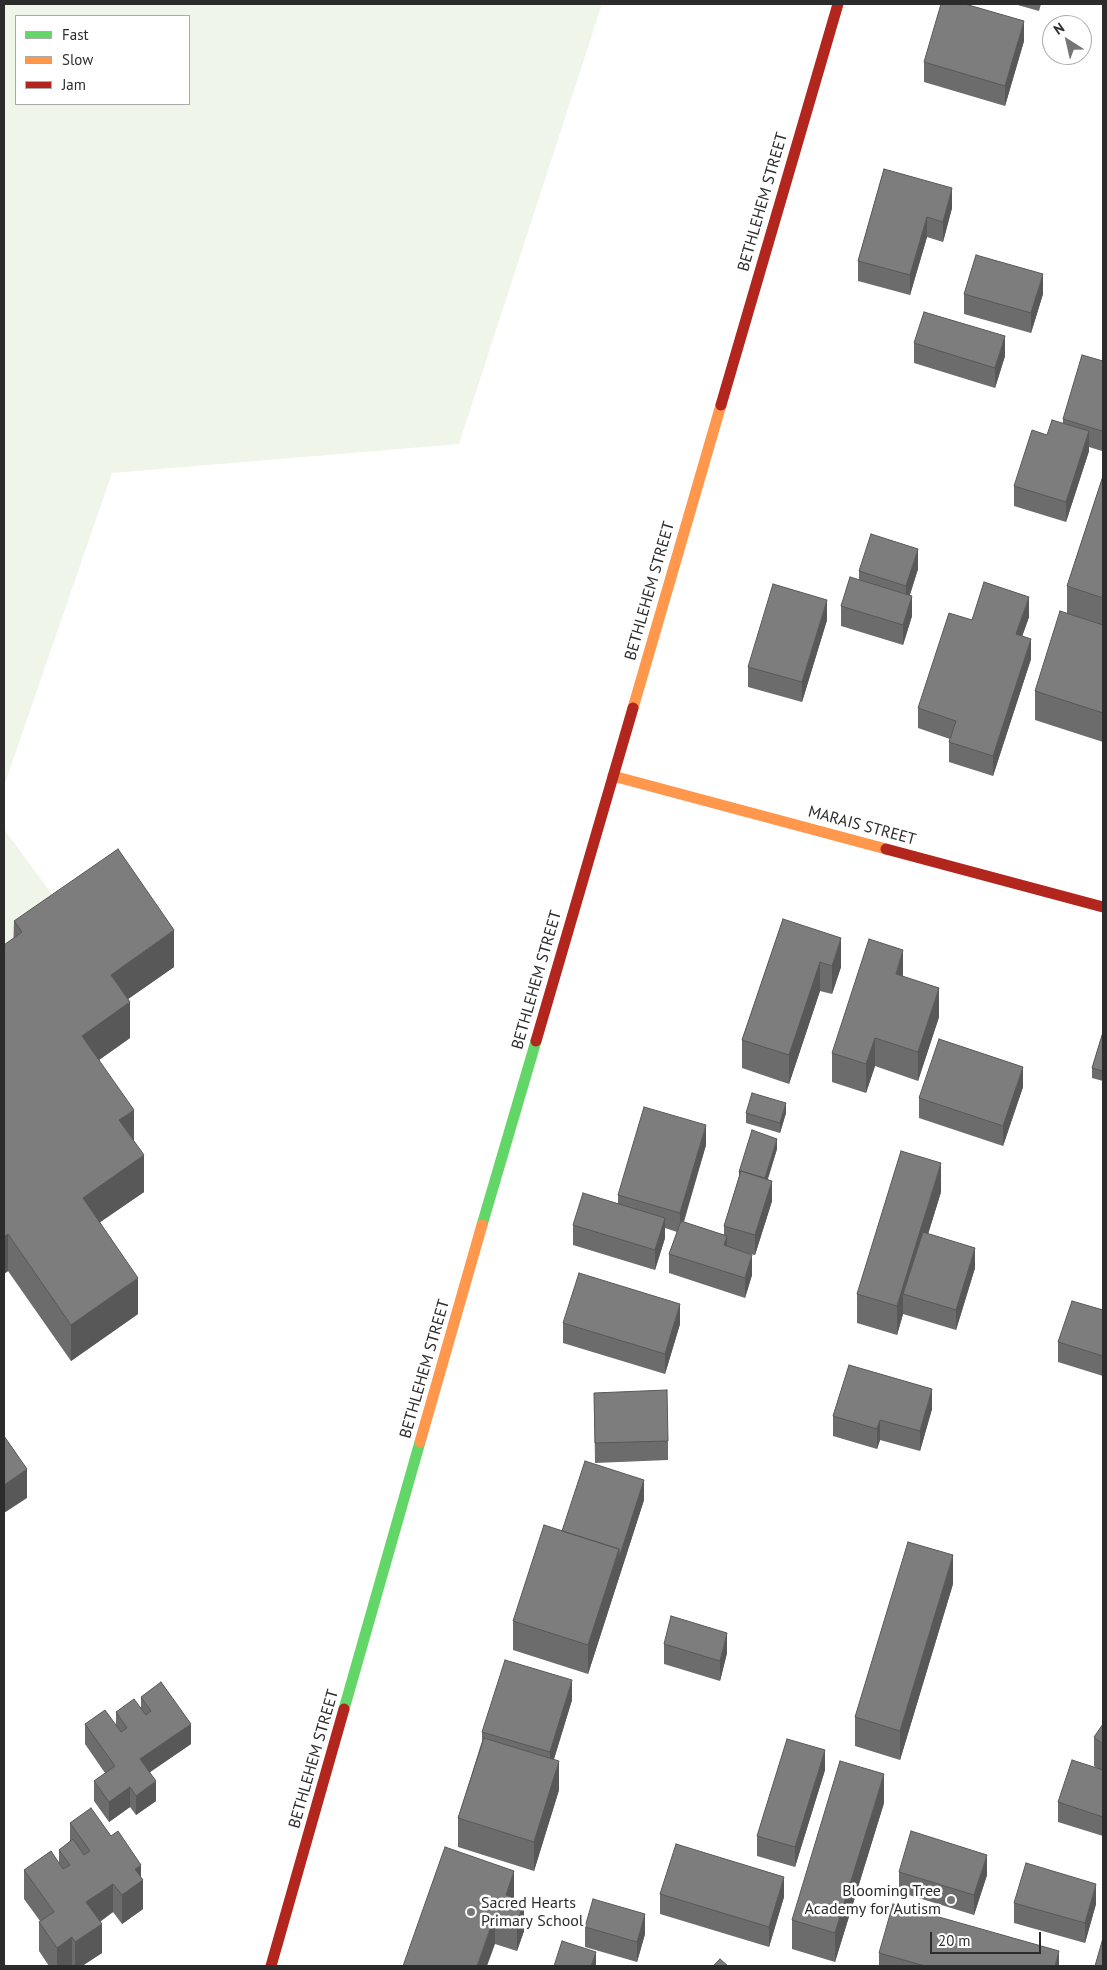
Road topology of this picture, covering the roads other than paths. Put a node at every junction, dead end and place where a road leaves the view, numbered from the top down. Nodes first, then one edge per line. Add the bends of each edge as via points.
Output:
1 (838, 4) edge
2 (613, 776) junction
3 (1103, 907) edge
4 (271, 1966) edge

1 - 2 main road, BETHLEHEM STREET
2 - 3 main road, MARAIS STREET
2 - 4 main road, BETHLEHEM STREET

